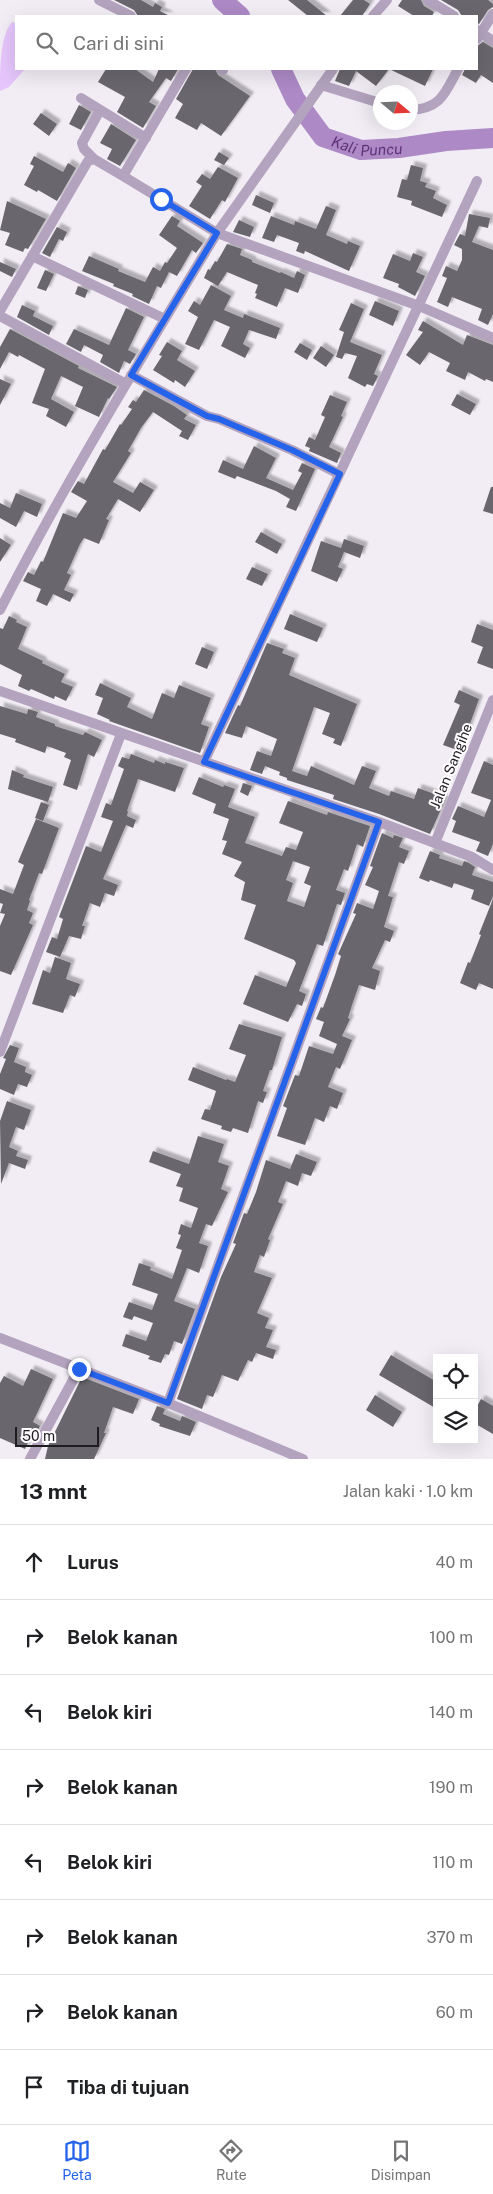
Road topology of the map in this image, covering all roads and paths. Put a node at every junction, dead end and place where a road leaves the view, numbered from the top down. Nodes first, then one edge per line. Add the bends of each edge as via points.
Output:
1 (99, 0) edge
2 (387, 0) edge
3 (428, 0) edge
4 (493, 14) edge
5 (130, 15) edge
6 (374, 15) edge
7 (452, 15) edge
8 (478, 34) edge
9 (493, 41) edge
10 (185, 70) edge
11 (332, 70) edge
12 (457, 70) edge
13 (321, 85) junction
14 (81, 98) dead end
15 (373, 101) edge
16 (418, 109) edge
17 (100, 110) junction
18 (146, 138) junction
19 (93, 158) junction
20 (123, 176) junction
21 (477, 181) dead end
22 (217, 233) junction
23 (32, 256) junction
24 (419, 306) junction
25 (0, 312) edge
26 (0, 316) edge
27 (165, 319) junction
28 (493, 338) edge
29 (129, 380) junction
30 (340, 474) junction
31 (0, 610) edge
32 (0, 691) edge
33 (493, 700) edge
34 (121, 734) junction
35 (204, 762) junction
36 (379, 822) junction
37 (435, 843) junction
38 (493, 870) edge
39 (0, 1052) edge
40 (0, 1338) edge
41 (79, 1369) junction
42 (168, 1403) junction
43 (30, 1459) edge
44 (303, 1459) edge

1 - 5 street
2 - 6 street
3 - 7 street
4 - 8 street
8 - 9 street
10 - 18 street
11 - 13 street
12 - 16 street via 439,102
13 - 15 street
13 - 22 street
14 - 17 street
17 - 18 street
17 - 19 street via 82,144
18 - 20 street
19 - 20 street
19 - 23 street
20 - 22 street
21 - 24 street
22 - 24 street
22 - 27 street
23 - 25 street
23 - 27 street
24 - 28 street
24 - 30 street
26 - 29 street
27 - 29 street
29 - 30 street
29 - 31 street
30 - 35 street
32 - 34 street
33 - 37 street, Jalan Sangihe
34 - 35 street
34 - 39 street
35 - 36 street
36 - 37 street
36 - 42 street
37 - 38 street via 472,857
40 - 41 street
41 - 42 street
41 - 43 street
42 - 44 street

